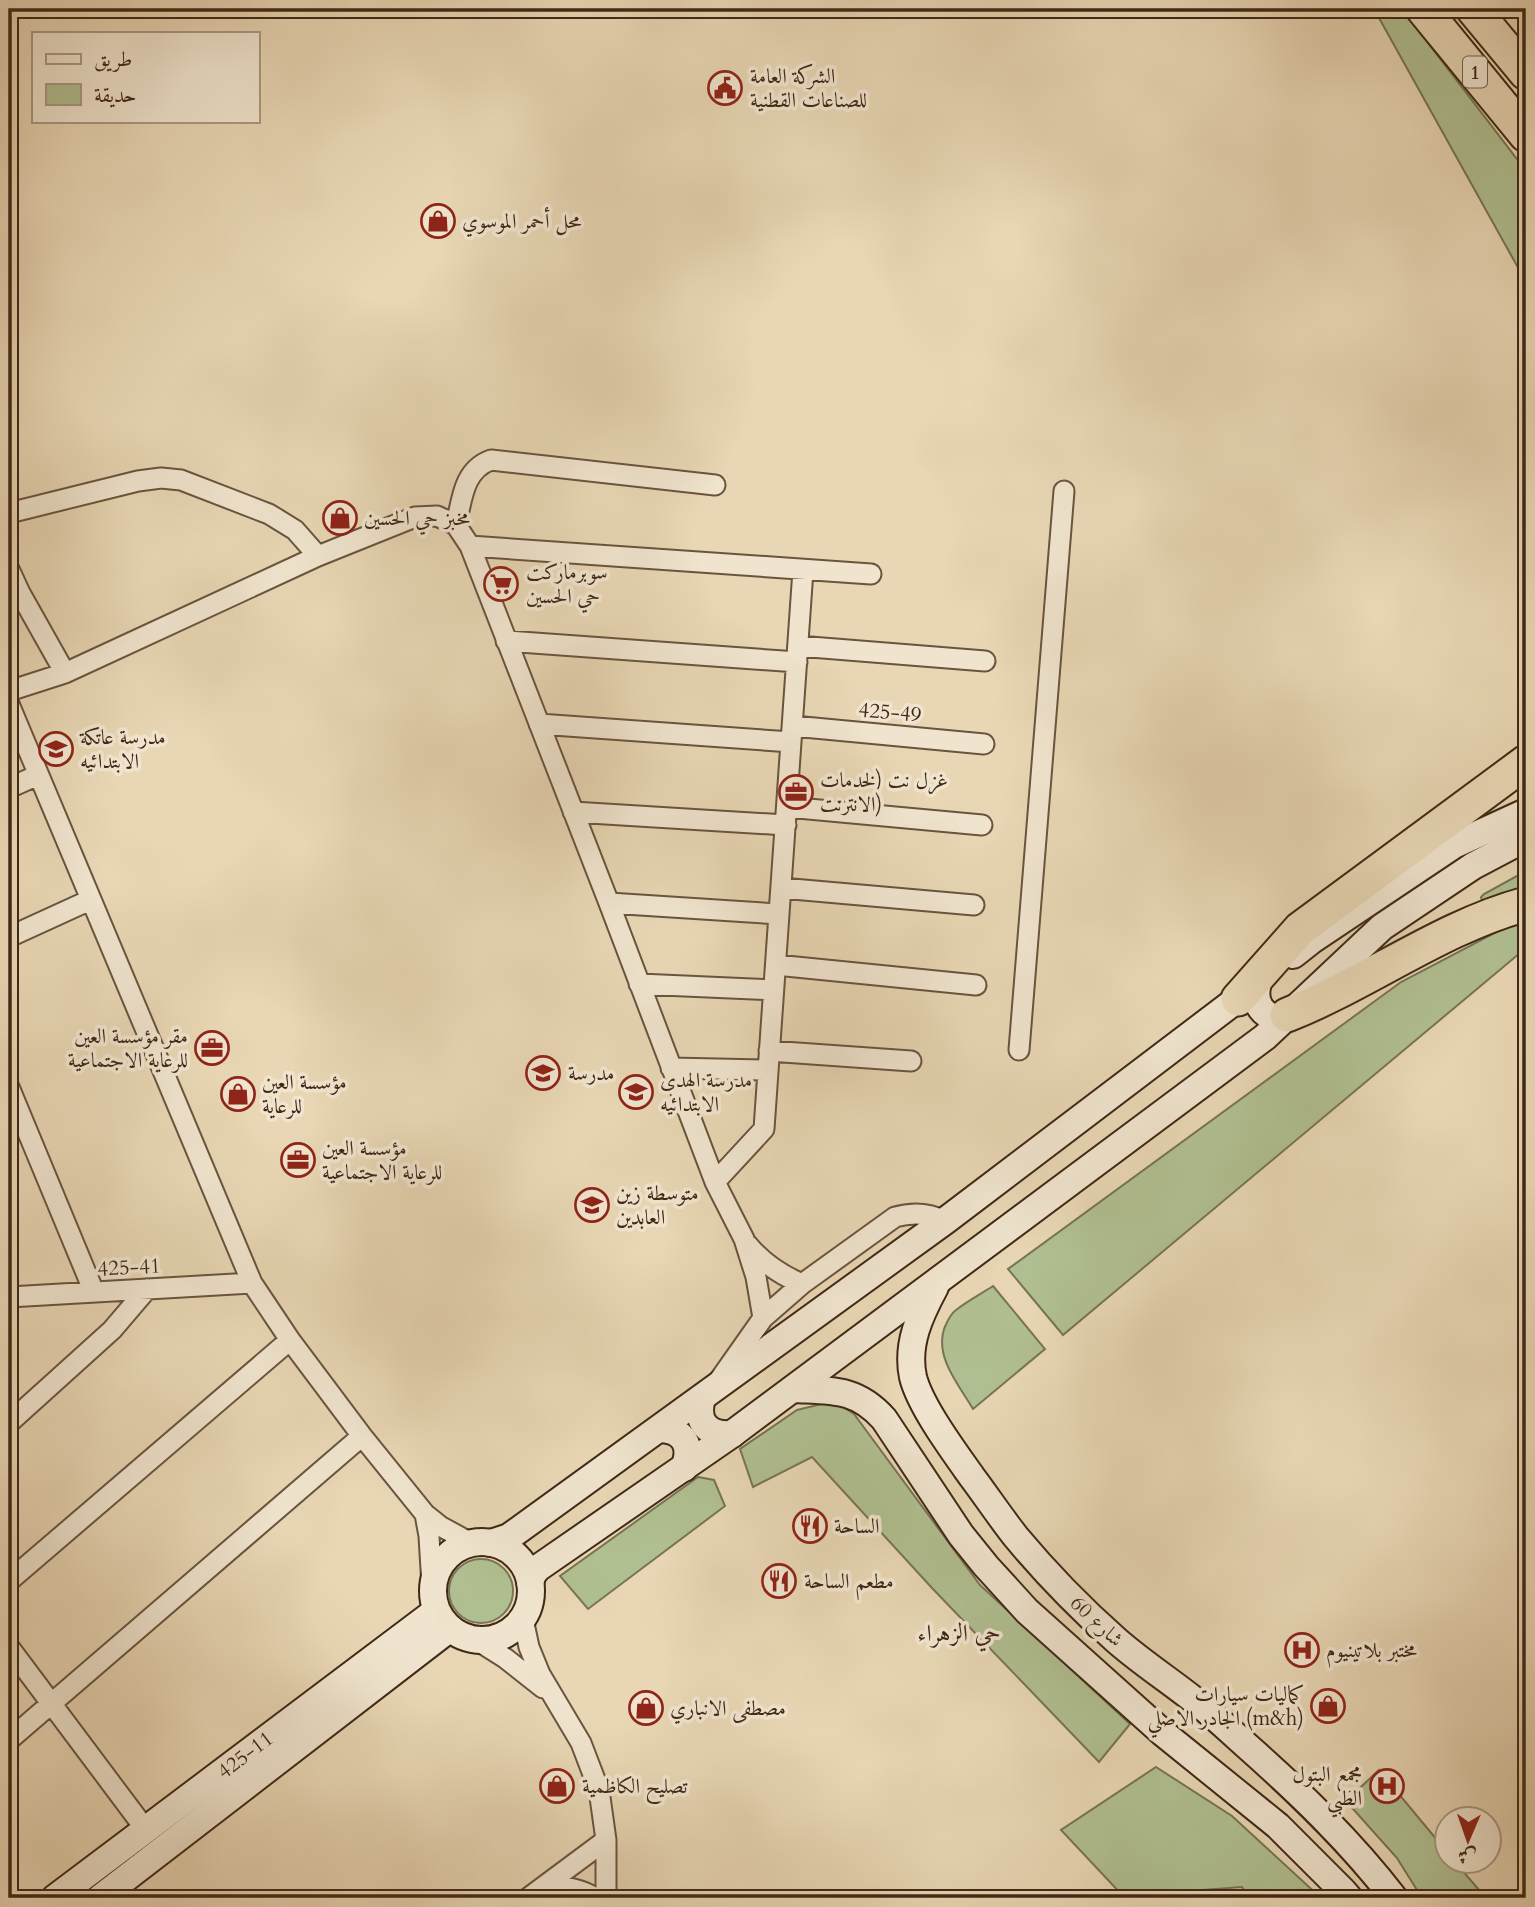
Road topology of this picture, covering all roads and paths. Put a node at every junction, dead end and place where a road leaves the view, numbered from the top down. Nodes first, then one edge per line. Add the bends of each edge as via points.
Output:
1 (1423, 9) edge
2 (1473, 9) edge
3 (1526, 73) edge
4 (1526, 135) edge
5 (716, 485) dead end
6 (1064, 491) dead end
7 (9, 513) edge
8 (456, 525) junction
9 (470, 546) junction
10 (318, 556) junction
11 (9, 569) edge
12 (803, 570) junction
13 (871, 574) dead end
14 (506, 641) junction
15 (798, 654) junction
16 (985, 661) dead end
17 (65, 673) junction
18 (9, 691) edge
19 (9, 704) edge
20 (539, 724) junction
21 (792, 734) junction
22 (984, 744) dead end
23 (1526, 762) edge
24 (37, 775) junction
25 (9, 788) edge
26 (573, 812) junction
27 (1526, 812) edge
28 (786, 816) junction
29 (982, 825) dead end
30 (1526, 838) edge
31 (781, 888) junction
32 (90, 900) junction
33 (609, 903) junction
34 (1526, 904) edge
35 (974, 905) dead end
36 (779, 914) junction
37 (9, 937) edge
38 (776, 965) junction
39 (639, 984) junction
40 (976, 985) dead end
41 (773, 990) junction
42 (1248, 991) junction
43 (1285, 1017) junction
44 (1019, 1050) dead end
45 (911, 1060) dead end
46 (769, 1061) junction
47 (671, 1068) junction
48 (9, 1087) edge
49 (716, 1182) junction
50 (973, 1201) junction
51 (945, 1221) junction
52 (1003, 1233) junction
53 (744, 1239) junction
54 (971, 1256) junction
55 (252, 1283) junction
56 (937, 1283) junction
57 (802, 1284) junction
58 (147, 1289) junction
59 (94, 1292) junction
60 (9, 1297) edge
61 (763, 1318) junction
62 (290, 1340) junction
63 (793, 1389) junction
64 (708, 1394) junction
65 (9, 1423) edge
66 (660, 1429) junction
67 (732, 1434) junction
68 (362, 1436) junction
69 (684, 1468) junction
70 (425, 1514) junction
71 (481, 1543) junction
72 (9, 1581) edge
73 (530, 1582) junction
74 (439, 1609) junction
75 (523, 1619) junction
76 (478, 1641) junction
77 (9, 1647) edge
78 (1174, 1685) junction
79 (554, 1698) junction
80 (51, 1703) junction
81 (1145, 1718) junction
82 (1234, 1735) junction
83 (9, 1740) edge
84 (1197, 1761) junction
85 (146, 1830) junction
86 (606, 1840) junction
87 (547, 1885) junction
88 (55, 1898) edge
89 (100, 1898) edge
90 (528, 1898) edge
91 (595, 1898) edge
92 (606, 1898) edge
93 (1349, 1898) edge
94 (1394, 1898) edge

1 - 4 highway, 1
2 - 3 highway, 1
5 - 8 street via 491,460 471,474
6 - 44 street
7 - 10 street via 138,481 181,480 269,514 295,530
8 - 9 street
8 - 10 street via 437,516 415,517
9 - 12 street
9 - 14 street
10 - 17 street
11 - 17 street
12 - 13 street
12 - 15 street
14 - 15 street
14 - 20 street
15 - 16 street
15 - 21 street
17 - 18 street
19 - 24 street
20 - 21 street, 425-49
20 - 26 street
21 - 22 street, 425-49
21 - 28 street
23 - 42 highway via 1300,929
24 - 25 street
24 - 32 street
26 - 28 street
26 - 33 street
27 - 42 street via 1454,845 1312,940
28 - 29 street
28 - 31 street
30 - 43 street via 1473,866 1382,927
31 - 35 street
31 - 36 street
32 - 37 street
32 - 55 street
33 - 36 street
33 - 39 street
34 - 43 highway via 1437,940
36 - 38 street
38 - 40 street
38 - 41 street
39 - 41 street
39 - 47 street
41 - 46 street
42 - 43 street via 1256,992 1256,1001 1266,1015
42 - 50 street
43 - 52 street via 1265,1037
45 - 46 street
46 - 47 street
46 - 49 street via 764,1129
47 - 49 street
48 - 59 street
49 - 53 street
50 - 51 street
50 - 52 street via 971,1209 978,1226
51 - 54 street via 966,1231
51 - 57 street via 917,1213 895,1217
51 - 64 street
52 - 54 street
53 - 57 street via 769,1266
53 - 61 street
54 - 56 street
55 - 58 street, 425-41
55 - 62 street
56 - 63 street
56 - 78 street, شارع 60 via 913,1336 913,1377 922,1399 1015,1536 1116,1640
57 - 61 street
58 - 59 street, 425-41
58 - 65 street via 112,1331
59 - 60 street, 425-41
61 - 64 street
62 - 68 street
62 - 72 street
63 - 67 street
63 - 81 street, شارع 60 via 848,1394 874,1408 986,1566 1027,1611
64 - 66 street
64 - 67 street via 699,1408 700,1418 713,1432
66 - 69 street via 670,1429 685,1441 688,1460
66 - 71 street via 509,1538
67 - 69 street
68 - 70 street
68 - 80 street
69 - 73 street via 538,1568
70 - 71 street via 440,1526
70 - 74 street
71 - 73 street via 505,1548 517,1557
71 - 74 street via 444,1558 436,1572
73 - 75 street via 529,1607
74 - 76 street via 463,1637
74 - 85 street, 425-11
74 - 89 street, 425-11
75 - 76 street via 496,1639
75 - 79 street via 529,1647
76 - 79 street
77 - 80 street
78 - 81 street via 1177,1701 1172,1713 1165,1718
78 - 82 street, شارع 60
79 - 86 street via 581,1744 599,1790
80 - 83 street
80 - 85 street
81 - 84 street, شارع 60
82 - 84 street via 1220,1730 1202,1733 1195,1744
82 - 94 street, شارع 60 via 1325,1819
84 - 93 street, شارع 60 via 1278,1826
85 - 88 street, 425-11
86 - 87 street
86 - 92 street
87 - 90 street
87 - 91 street

